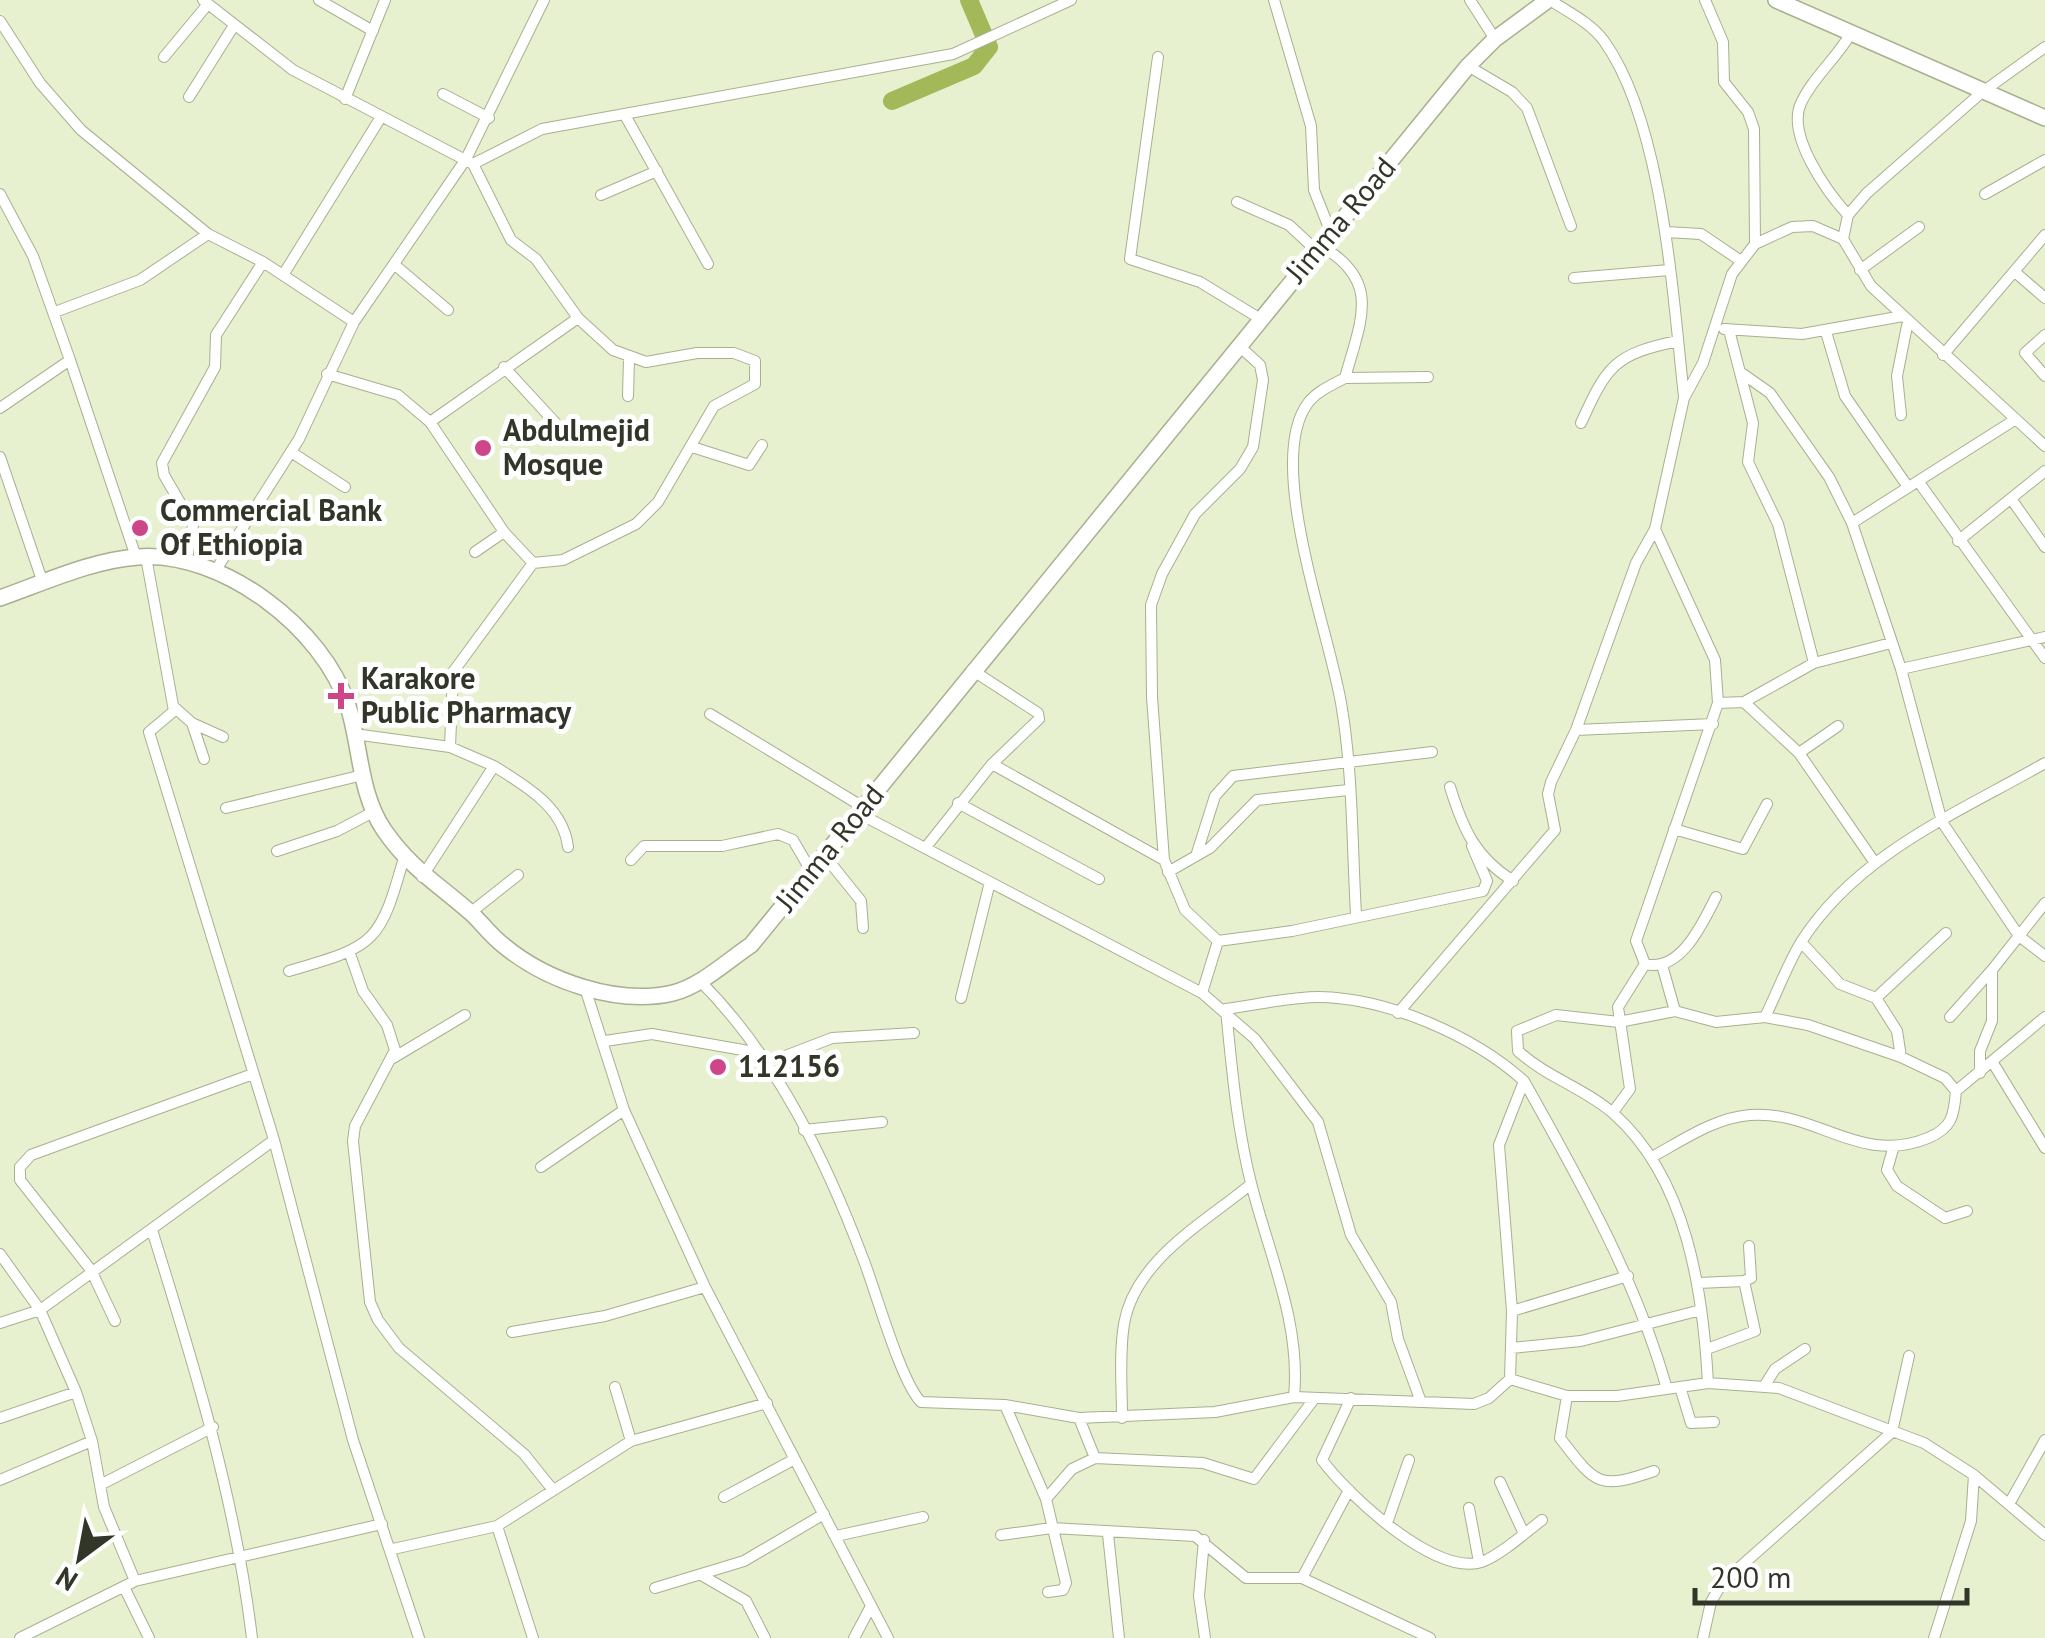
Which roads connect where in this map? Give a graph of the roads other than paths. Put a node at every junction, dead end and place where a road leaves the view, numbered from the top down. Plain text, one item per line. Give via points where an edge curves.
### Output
1 (319, 0) edge
2 (385, 0) edge
3 (544, 0) edge
4 (1071, 0) edge
5 (1274, 0) edge
6 (1470, 0) edge
7 (1549, 0) edge
8 (1705, 0) edge
9 (205, 2) edge
10 (1788, 2) edge
11 (0, 21) edge
12 (232, 27) junction
13 (372, 32) junction
14 (1851, 32) junction
15 (1495, 39) junction
16 (2045, 48) edge
17 (164, 57) dead end
18 (1158, 57) dead end
19 (1468, 66) junction
20 (442, 94) dead end
21 (1981, 94) junction
22 (189, 97) dead end
23 (345, 99) junction
24 (626, 116) junction
25 (381, 117) junction
26 (488, 118) junction
27 (2045, 118) edge
28 (2045, 160) edge
29 (470, 162) junction
30 (657, 171) junction
31 (0, 194) edge
32 (1985, 194) dead end
33 (602, 195) dead end
34 (1237, 202) dead end
35 (5, 212) edge
36 (1848, 215) junction
37 (1571, 226) dead end
38 (1919, 227) dead end
39 (1666, 232) junction
40 (208, 234) junction
41 (2045, 235) edge
42 (1843, 239) junction
43 (1323, 243) junction
44 (1755, 244) junction
45 (263, 262) junction
46 (1741, 262) junction
47 (708, 264) dead end
48 (395, 266) junction
49 (1669, 270) junction
50 (1860, 270) junction
51 (2016, 273) junction
52 (282, 275) junction
53 (1574, 278) dead end
54 (2045, 298) edge
55 (448, 310) dead end
56 (55, 312) junction
57 (578, 318) junction
58 (1259, 318) junction
59 (1906, 318) junction
60 (354, 322) junction
61 (1713, 329) junction
62 (1729, 330) junction
63 (1826, 332) junction
64 (2045, 335) edge
65 (1678, 342) junction
66 (1238, 345) junction
67 (1943, 356) junction
68 (629, 359) junction
69 (70, 360) junction
70 (504, 368) junction
71 (326, 374) junction
72 (1743, 374) junction
73 (2045, 376) edge
74 (1428, 377) dead end
75 (1346, 378) junction
76 (628, 396) dead end
77 (1684, 398) junction
78 (0, 408) edge
79 (1901, 415) dead end
80 (2016, 419) junction
81 (430, 422) junction
82 (1581, 423) dead end
83 (562, 430) dead end
84 (762, 445) dead end
85 (2045, 446) edge
86 (692, 447) junction
87 (291, 452) junction
88 (0, 457) edge
89 (2045, 471) edge
90 (1913, 484) junction
91 (344, 488) dead end
92 (2012, 500) junction
93 (1852, 524) junction
94 (1655, 529) junction
95 (504, 532) junction
96 (1958, 541) junction
97 (2045, 547) edge
98 (475, 552) dead end
99 (141, 557) junction
100 (533, 563) junction
101 (186, 564) junction
102 (214, 573) junction
103 (42, 583) junction
104 (0, 598) edge
105 (2040, 638) edge
106 (1891, 643) junction
107 (2045, 658) edge
108 (1814, 663) junction
109 (1901, 669) junction
110 (972, 670) junction
111 (1744, 702) junction
112 (1718, 703) junction
113 (174, 707) junction
114 (710, 714) dead end
115 (192, 723) junction
116 (1713, 724) junction
117 (1838, 726) dead end
118 (1576, 730) junction
119 (354, 734) junction
120 (223, 737) dead end
121 (450, 746) junction
122 (1432, 752) dead end
123 (1800, 753) junction
124 (204, 760) dead end
125 (1350, 761) junction
126 (2045, 762) edge
127 (992, 764) junction
128 (494, 766) junction
129 (362, 775) junction
130 (1450, 787) dead end
131 (1348, 790) junction
132 (958, 803) junction
133 (1767, 804) dead end
134 (226, 808) dead end
135 (860, 810) junction
136 (374, 811) junction
137 (1942, 822) junction
138 (1674, 828) junction
139 (926, 846) junction
140 (1472, 846) junction
141 (568, 847) dead end
142 (276, 851) dead end
143 (405, 854) junction
144 (1197, 854) junction
145 (824, 855) junction
146 (631, 860) dead end
147 (1164, 860) junction
148 (1875, 864) junction
149 (811, 871) junction
150 (1168, 872) junction
151 (518, 875) dead end
152 (422, 877) junction
153 (1098, 879) dead end
154 (1513, 881) junction
155 (990, 882) junction
156 (1716, 897) dead end
157 (2045, 903) edge
158 (470, 912) junction
159 (1356, 914) junction
160 (864, 928) dead end
161 (1946, 933) dead end
162 (2019, 936) junction
163 (1218, 940) junction
164 (1801, 942) junction
165 (350, 954) junction
166 (2045, 956) edge
167 (1645, 964) junction
168 (1662, 964) junction
169 (1992, 970) junction
170 (289, 971) dead end
171 (700, 980) junction
172 (584, 988) junction
173 (1202, 993) junction
174 (961, 998) dead end
175 (1876, 998) junction
176 (1226, 1009) junction
177 (1675, 1011) junction
178 (1398, 1013) junction
179 (465, 1015) dead end
180 (1950, 1016) dead end
181 (1764, 1017) junction
182 (2044, 1020) edge
183 (1619, 1022) junction
184 (914, 1033) dead end
185 (605, 1041) junction
186 (1901, 1057) junction
187 (393, 1058) junction
188 (763, 1058) junction
189 (1993, 1062) junction
190 (253, 1074) junction
191 (1980, 1074) junction
192 (1524, 1081) junction
193 (1956, 1090) junction
194 (624, 1110) junction
195 (1613, 1112) junction
196 (882, 1122) dead end
197 (804, 1130) junction
198 (274, 1140) junction
199 (2045, 1148) edge
200 (1892, 1149) junction
201 (1652, 1157) junction
202 (541, 1167) dead end
203 (1251, 1184) junction
204 (1967, 1212) dead end
205 (152, 1230) junction
206 (1748, 1246) dead end
207 (0, 1254) edge
208 (91, 1270) junction
209 (1628, 1276) junction
210 (1744, 1281) junction
211 (1698, 1282) junction
212 (705, 1286) junction
213 (40, 1310) junction
214 (1512, 1310) junction
215 (1701, 1310) junction
216 (115, 1321) dead end
217 (0, 1323) edge
218 (1650, 1327) junction
219 (512, 1332) dead end
220 (1512, 1348) junction
221 (1706, 1349) junction
222 (1805, 1349) dead end
223 (1909, 1356) dead end
224 (1510, 1379) junction
225 (1708, 1383) junction
226 (1766, 1385) junction
227 (615, 1387) dead end
228 (1680, 1387) junction
229 (1668, 1389) junction
230 (76, 1392) junction
231 (1567, 1396) junction
232 (1294, 1397) junction
233 (1352, 1398) junction
234 (1314, 1399) junction
235 (767, 1402) junction
236 (1421, 1402) junction
237 (1005, 1404) junction
238 (0, 1418) edge
239 (1079, 1418) junction
240 (1122, 1418) junction
241 (1714, 1422) dead end
242 (213, 1427) junction
243 (1892, 1432) junction
244 (630, 1440) junction
245 (2045, 1440) edge
246 (92, 1441) junction
247 (1095, 1458) junction
248 (793, 1460) junction
249 (1410, 1460) dead end
250 (1654, 1471) dead end
251 (1974, 1475) junction
252 (0, 1480) edge
253 (1500, 1482) dead end
254 (100, 1485) junction
255 (553, 1490) junction
256 (1349, 1490) junction
257 (724, 1497) dead end
258 (1046, 1498) junction
259 (2009, 1504) junction
260 (1469, 1508) dead end
261 (824, 1514) junction
262 (923, 1516) dead end
263 (1542, 1520) dead end
264 (1388, 1523) junction
265 (382, 1524) junction
266 (498, 1526) junction
267 (1052, 1528) junction
268 (1001, 1534) dead end
269 (1108, 1534) junction
270 (1524, 1534) junction
271 (2045, 1535) edge
272 (836, 1536) junction
273 (1204, 1540) junction
274 (392, 1549) junction
275 (242, 1556) junction
276 (1479, 1562) junction
277 (704, 1576) junction
278 (1302, 1578) junction
279 (130, 1584) junction
280 (655, 1588) dead end
281 (1048, 1592) dead end
282 (871, 1606) junction
283 (20, 1638) edge
284 (149, 1638) edge
285 (252, 1638) edge
286 (419, 1638) edge
287 (532, 1638) edge
288 (765, 1638) edge
289 (854, 1638) edge
290 (888, 1638) edge
291 (1119, 1638) edge
292 (1205, 1638) edge
293 (1430, 1638) edge
294 (1703, 1638) edge
295 (1934, 1638) edge

1 - 13 street
2 - 13 street
3 - 26 street
4 - 24 street via 953,54
5 - 43 street via 1311,126
6 - 15 street
7 - 15 highway, Jimma Road
7 - 39 street via 1596,32 1616,60 1648,145
8 - 44 street via 1722,42 1724,82 1754,128
9 - 12 street
9 - 17 street
10 - 14 highway
11 - 40 street via 81,130
12 - 22 street
12 - 23 street
13 - 23 street
14 - 21 highway
14 - 36 street via 1797,114 1824,188
15 - 19 highway, Jimma Road
16 - 21 street
18 - 58 street via 1130,259 1216,289
19 - 37 street via 1527,108
19 - 43 highway, Jimma Road
20 - 26 street
21 - 27 highway
21 - 36 street
23 - 25 street
24 - 29 street via 542,129
24 - 30 street
25 - 29 street
25 - 52 street
26 - 29 street
28 - 32 street
29 - 48 street
29 - 57 street via 511,240 536,259
30 - 33 street
30 - 47 street
31 - 35 street
34 - 43 street
35 - 56 street
36 - 42 street
38 - 50 street
39 - 46 street via 1702,234
39 - 49 street
40 - 45 street
40 - 56 street via 140,280
41 - 51 street
42 - 44 street via 1802,224
42 - 50 street
43 - 58 highway, Jimma Road
43 - 75 street via 1358,275 1360,319
44 - 46 street
45 - 52 street
45 - 101 street via 216,335 215,367 162,463 193,525
46 - 61 street
48 - 55 street
48 - 60 street
49 - 53 street
49 - 65 street
50 - 59 street
51 - 54 street
51 - 67 street
52 - 60 street
56 - 69 street
57 - 68 street
57 - 70 street
58 - 66 highway, Jimma Road
59 - 63 street
59 - 67 street
59 - 79 street via 1897,376
60 - 71 street
61 - 62 street
61 - 77 street
62 - 63 street
62 - 72 street
63 - 90 street via 1844,396
64 - 73 street via 2025,353
65 - 77 street
65 - 82 street via 1634,350 1616,362
66 - 110 highway, Jimma Road
66 - 147 street via 1260,365 1253,447 1195,514 1151,605
67 - 80 street
68 - 76 street
68 - 86 street via 734,353 755,361 755,384 714,406
69 - 78 street
69 - 99 street
70 - 81 street
70 - 83 street
71 - 81 street via 398,395
71 - 87 street
72 - 93 street via 1770,394
72 - 108 street via 1753,423 1748,462 1778,524
74 - 75 street
75 - 125 street via 1315,394 1303,411 1295,469 1300,546 1338,679
77 - 94 street
80 - 85 street
80 - 90 street
81 - 95 street
84 - 86 street via 749,466
86 - 100 street via 636,524 585,552
87 - 91 street
87 - 102 street
88 - 103 street
89 - 92 street
90 - 93 street
90 - 96 street
92 - 96 street
92 - 97 street
93 - 106 street
94 - 112 street via 1714,660
94 - 118 street
95 - 98 street
95 - 100 street
96 - 105 street
99 - 101 highway, Jimma Road
99 - 103 highway, Jimma Road
99 - 113 street
100 - 121 street via 453,672
101 - 102 highway, Jimma Road
102 - 119 highway, Jimma Road via 249,588 307,634 342,690
103 - 104 highway, Jimma Road
105 - 107 street
105 - 109 street
106 - 108 street
106 - 109 street
108 - 111 street
109 - 137 street
110 - 127 street via 1038,712 1037,723
110 - 135 highway, Jimma Road
111 - 112 street
111 - 123 street
112 - 116 street
113 - 115 street
113 - 190 street via 149,732
114 - 135 street
115 - 120 street
115 - 124 street
116 - 118 street
116 - 138 street
117 - 123 street
118 - 154 street via 1548,794 1555,830
119 - 121 street
119 - 129 highway, Jimma Road
121 - 128 street
122 - 125 street
123 - 148 street
125 - 131 street
125 - 144 street via 1233,776 1215,796
126 - 137 street
127 - 132 street
127 - 147 street
128 - 141 street via 551,807
128 - 152 street
129 - 134 street
129 - 136 highway, Jimma Road
130 - 140 street
131 - 144 street via 1257,800
131 - 159 street
132 - 139 street
132 - 153 street
133 - 138 street via 1742,849
135 - 139 street
135 - 145 highway, Jimma Road
136 - 142 street
136 - 143 highway, Jimma Road
137 - 148 street via 1914,832
137 - 162 street
138 - 167 street via 1636,941
139 - 155 street
140 - 154 street
140 - 159 street via 1487,881 1483,890
143 - 152 highway, Jimma Road
143 - 165 street via 390,905 369,940
144 - 150 street
145 - 149 highway, Jimma Road
145 - 160 street via 861,901
146 - 149 street via 644,846 722,846 778,834 793,840
147 - 150 street
148 - 164 street
149 - 171 highway, Jimma Road via 750,945
150 - 163 street via 1185,910
151 - 158 street
152 - 158 highway, Jimma Road
154 - 178 street
155 - 173 street
155 - 174 street
156 - 168 street via 1692,941
157 - 162 street
158 - 172 highway, Jimma Road via 505,948
159 - 163 street
161 - 175 street
162 - 166 street
162 - 169 street
163 - 173 street
164 - 175 street via 1840,984
164 - 181 street
165 - 170 street
165 - 187 street via 363,991 395,1041
167 - 168 street
167 - 183 street via 1621,999
168 - 177 street
169 - 180 street
169 - 191 street via 1992,1021 1980,1050
171 - 172 highway, Jimma Road via 680,992 649,996
171 - 188 street
172 - 185 street
173 - 176 street
175 - 186 street via 1898,1031
176 - 178 street via 1316,997
176 - 203 street
176 - 236 street via 1318,1122 1351,1235 1391,1302
177 - 181 street via 1716,1022
177 - 183 street
178 - 192 street via 1500,1060
179 - 187 street
181 - 186 street
182 - 189 street
183 - 195 street via 1630,1089
183 - 195 street via 1556,1015 1524,1027 1516,1040 1528,1060
184 - 188 street via 832,1038
185 - 188 street via 675,1036
185 - 194 street
186 - 193 street
187 - 255 street via 353,1141 370,1302 399,1348 524,1454
188 - 197 street
189 - 191 street
189 - 199 street
190 - 198 street
190 - 208 street via 31,1155 20,1167 20,1180
191 - 193 street
192 - 209 street
192 - 214 street via 1500,1145
193 - 200 street via 1943,1132
194 - 202 street
194 - 212 street
195 - 201 street
196 - 197 street
197 - 237 street via 842,1204 917,1399
198 - 205 street
198 - 265 street via 353,1440
200 - 201 street via 1792,1118 1750,1115 1723,1120
200 - 204 street via 1887,1170 1897,1186 1946,1218
201 - 211 street via 1670,1188
203 - 232 street via 1296,1340
203 - 240 street via 1142,1276 1124,1322
205 - 208 street
205 - 242 street
206 - 210 street via 1751,1278
207 - 213 street
208 - 213 street
208 - 216 street
209 - 214 street
209 - 218 street
210 - 211 street
210 - 221 street via 1756,1331
211 - 215 street
212 - 219 street via 605,1316
212 - 235 street
213 - 217 street
213 - 230 street
214 - 220 street
215 - 218 street
215 - 221 street
218 - 220 street
218 - 229 street
220 - 224 street
221 - 225 street
222 - 226 street via 1775,1369
223 - 243 street
224 - 231 street
224 - 236 street via 1482,1402
225 - 226 street
225 - 228 street
226 - 243 street
227 - 244 street
228 - 229 street
228 - 241 street via 1691,1423
229 - 231 street
230 - 238 street
230 - 246 street
231 - 250 street via 1560,1438 1599,1481 1611,1485
232 - 234 street
232 - 240 street via 1215,1412
233 - 234 street
233 - 236 street
233 - 256 street via 1322,1458
234 - 247 street via 1254,1479 1203,1463
235 - 244 street
235 - 248 street
237 - 239 street
237 - 258 street
239 - 240 street
239 - 247 street
242 - 254 street
242 - 275 street
243 - 251 street
243 - 294 street via 1722,1583
244 - 255 street
245 - 259 street
246 - 252 street
246 - 254 street
247 - 258 street via 1072,1469
248 - 257 street
248 - 261 street
249 - 264 street
251 - 259 street
251 - 295 street via 1971,1521
253 - 270 street
254 - 279 street
255 - 266 street
256 - 264 street
256 - 278 street
258 - 267 street
259 - 271 street
260 - 276 street
261 - 272 street
261 - 277 street via 744,1561
262 - 272 street
263 - 270 street
264 - 276 street via 1418,1547
265 - 274 street
265 - 275 street
266 - 274 street
266 - 287 street
267 - 268 street
267 - 269 street
267 - 281 street via 1066,1586
269 - 273 street
269 - 291 street
270 - 276 street
272 - 282 street
273 - 278 street via 1246,1578
273 - 292 street via 1199,1596
274 - 286 street
275 - 279 street
275 - 285 street
277 - 280 street
277 - 288 street via 746,1601
278 - 293 street
279 - 283 street
279 - 284 street
282 - 289 street
282 - 290 street

